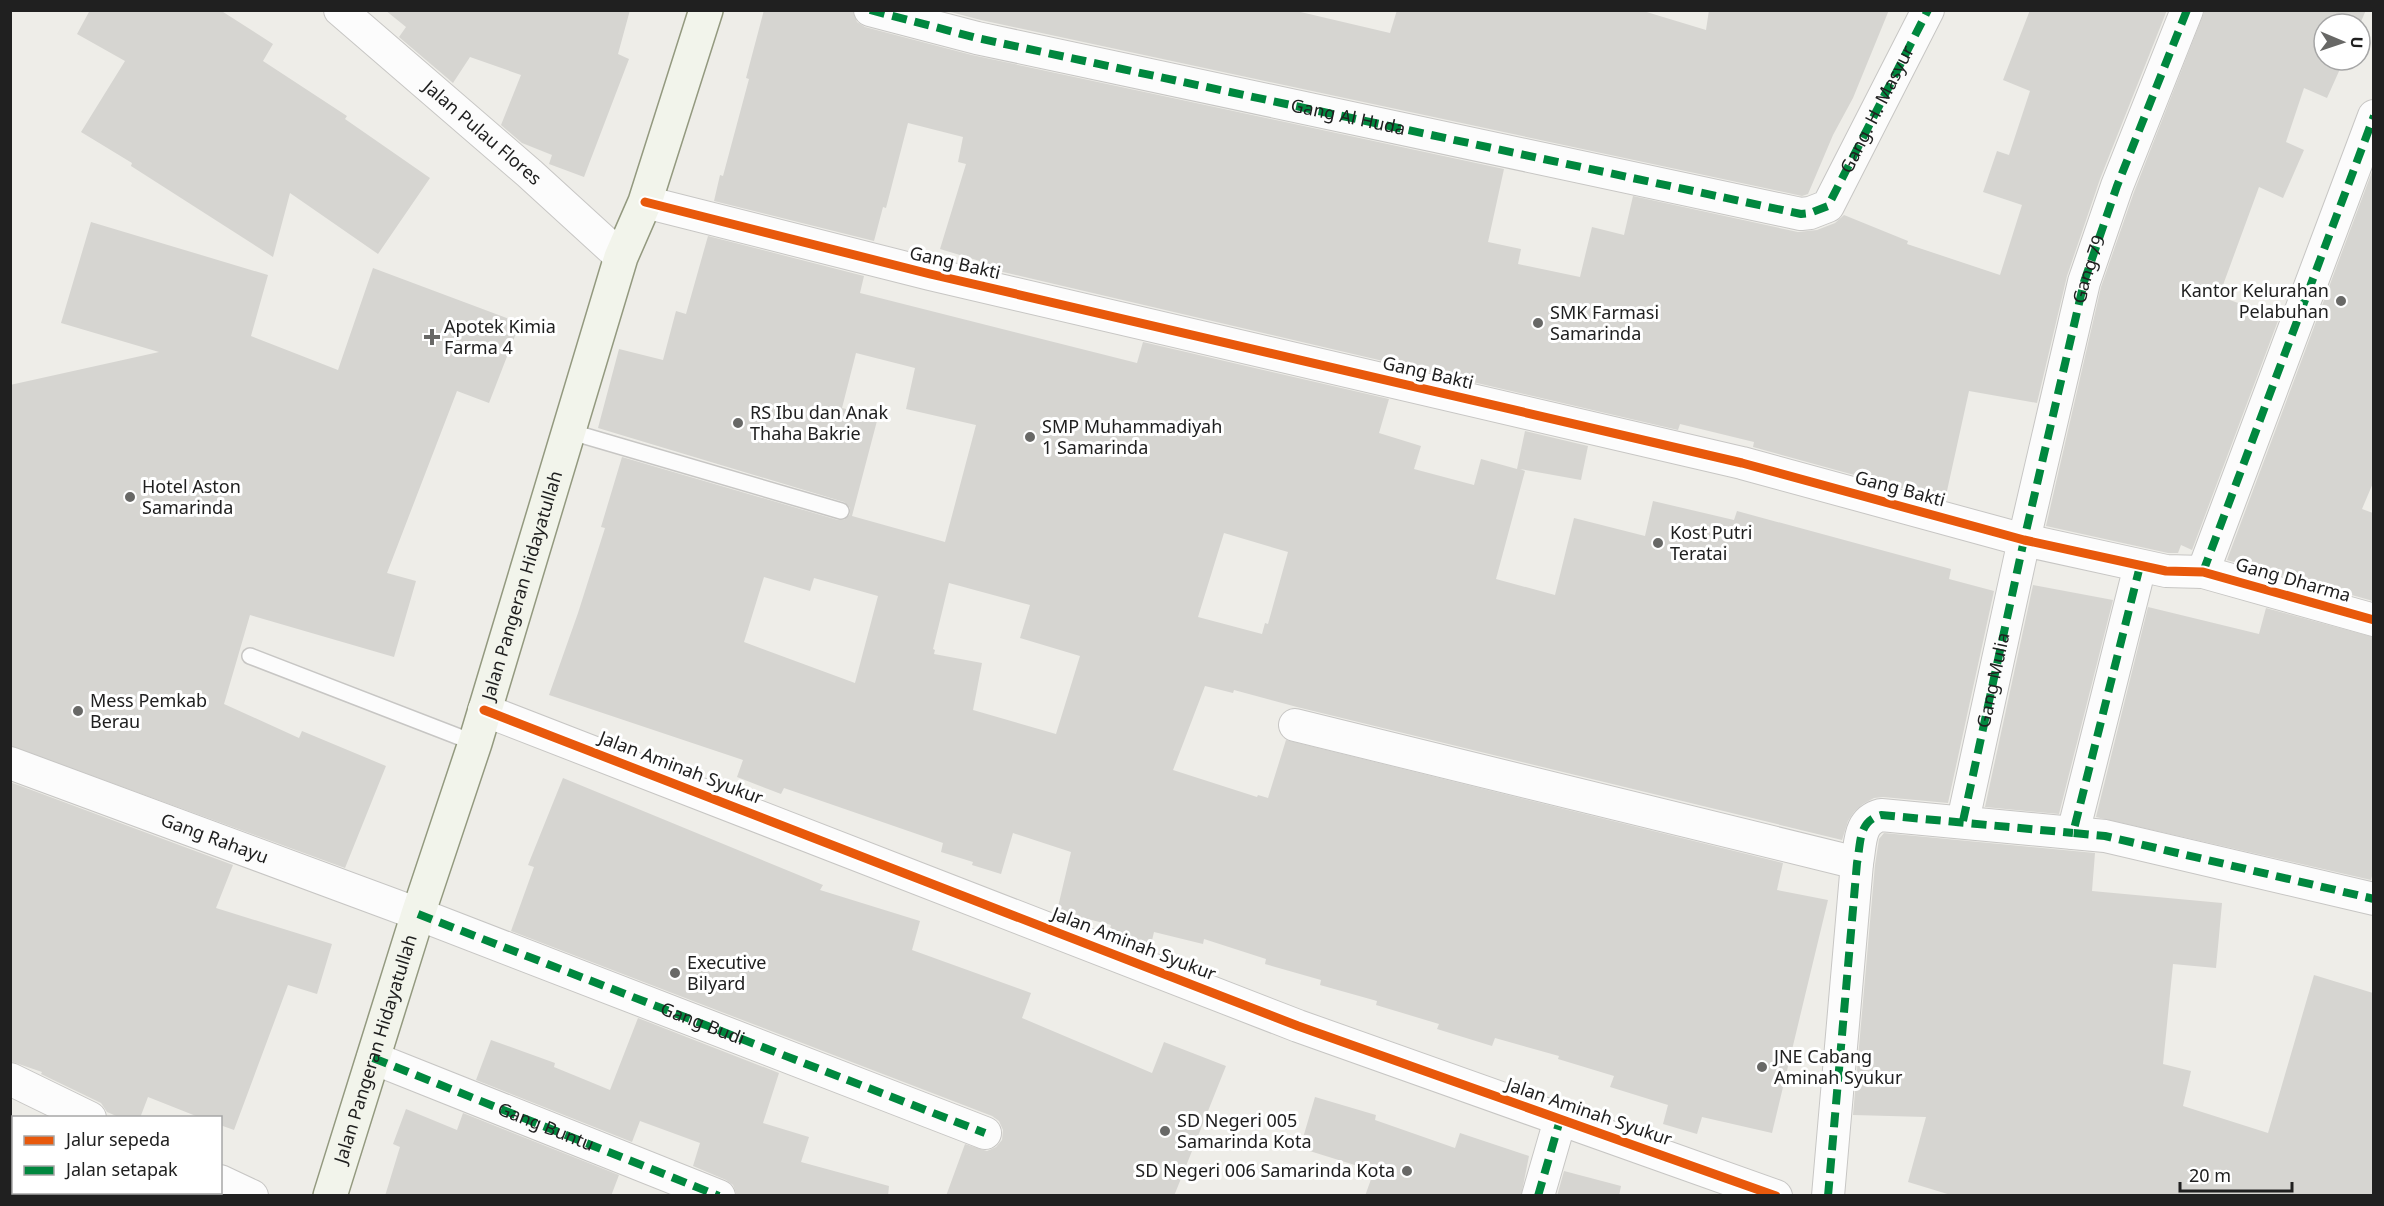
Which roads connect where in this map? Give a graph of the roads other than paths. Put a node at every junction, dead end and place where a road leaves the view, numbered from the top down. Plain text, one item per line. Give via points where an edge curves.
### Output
1 (340, 10) edge
2 (706, 10) edge
3 (870, 10) edge
4 (1928, 10) edge
5 (2187, 10) edge
6 (2373, 116) edge
7 (645, 202) junction
8 (1828, 207) joint
9 (621, 257) junction
10 (568, 431) junction
11 (841, 511) dead end
12 (2024, 540) junction
13 (2140, 566) junction
14 (2203, 572) junction
15 (2373, 620) edge
16 (250, 656) dead end
17 (484, 710) junction
18 (1295, 724) dead end
19 (475, 743) junction
20 (10, 764) edge
21 (1963, 821) junction
22 (2073, 833) junction
23 (1857, 863) junction
24 (2373, 899) edge
25 (417, 914) junction
26 (373, 1058) junction
27 (10, 1078) edge
28 (86, 1116) edge
29 (1560, 1120) junction
30 (985, 1133) dead end
31 (222, 1182) edge
32 (252, 1196) edge
33 (330, 1196) edge
34 (719, 1196) edge
35 (1538, 1196) edge
36 (1776, 1196) edge
37 (1828, 1196) edge

1 - 9 street, Jalan Pulau Flores
2 - 7 main road, Jalan Pangeran Hidayatullah
3 - 8 street, Gang Al Huda via 977,38 1783,211 1810,213
4 - 8 street, Gang. H. Masyur
5 - 12 street, Gang 79 via 2117,186 2084,282
6 - 14 street, Gang Dharma
7 - 9 main road, Jalan Pangeran Hidayatullah
7 - 12 street, Gang Bakti via 930,274 1742,463
9 - 10 main road, Jalan Pangeran Hidayatullah
10 - 11 lane
10 - 17 main road, Jalan Pangeran Hidayatullah
12 - 13 street, Gang Bakti
12 - 21 street, Gang Mulia
13 - 14 street, Gang Bakti
13 - 22 street
14 - 15 street, Gang Dharma
16 - 19 lane
17 - 19 main road, Jalan Pangeran Hidayatullah
17 - 29 street, Jalan Aminah Syukur via 1287,1022
18 - 23 street
19 - 25 main road, Jalan Pangeran Hidayatullah
20 - 25 street, Gang Rahayu
21 - 22 street
21 - 23 street via 1873,817 1864,826
22 - 24 street via 2106,836
23 - 37 street
25 - 26 main road, Jalan Pangeran Hidayatullah
25 - 30 street, Gang Budi
26 - 33 main road, Jalan Pangeran Hidayatullah
26 - 34 street, Gang Buntu
27 - 28 street
29 - 35 street
29 - 36 street, Jalan Aminah Syukur
31 - 32 street

